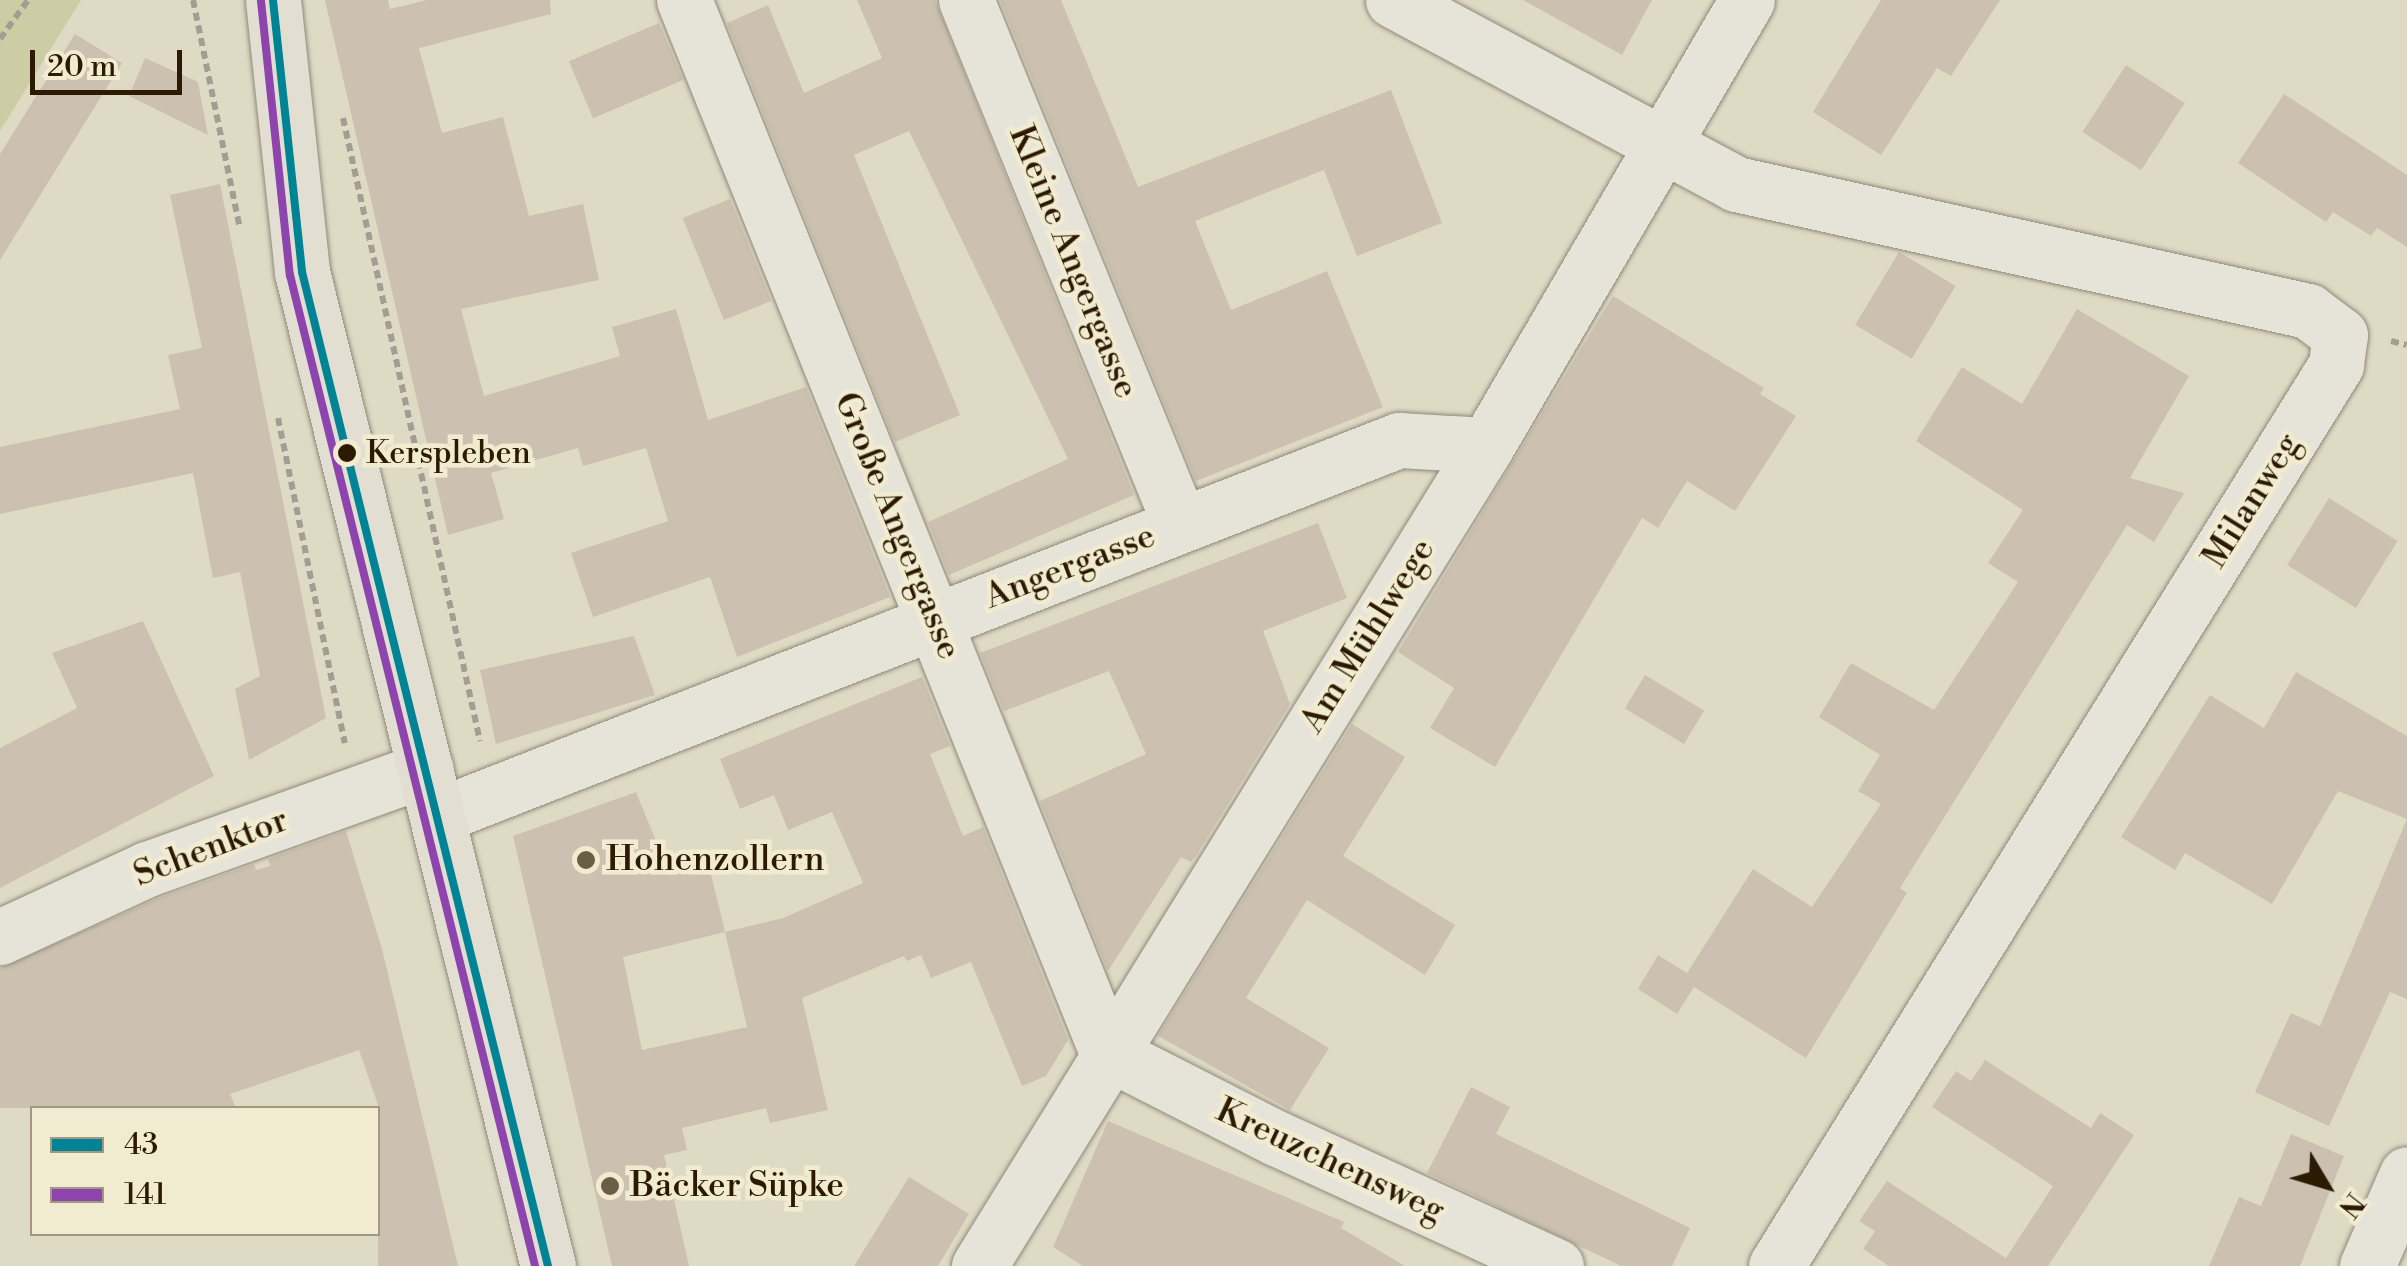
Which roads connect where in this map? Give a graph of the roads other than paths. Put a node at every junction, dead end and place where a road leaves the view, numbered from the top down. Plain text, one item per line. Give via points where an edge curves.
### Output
1 (273, 0) edge
2 (684, 0) edge
3 (966, 0) edge
4 (1393, 0) edge
5 (1747, 0) edge
6 (1659, 148) junction
7 (1487, 445) junction
8 (1180, 524) junction
9 (935, 620) junction
10 (432, 793) junction
11 (0, 937) edge
12 (1107, 1052) junction
13 (2407, 1174) edge
14 (548, 1266) edge
15 (979, 1266) edge
16 (1556, 1266) edge
17 (1776, 1266) edge
18 (2366, 1266) edge

1 - 10 main road via 302,272
2 - 9 street, Große Angergasse
3 - 8 street, Kleine Angergasse
4 - 6 street
5 - 6 street, Am Mühlwege
6 - 7 street, Am Mühlwege
6 - 17 street, Milanweg via 1736,184 2308,311 2340,335 2336,365
7 - 8 street, Angergasse via 1400,440
7 - 12 street, Am Mühlwege
8 - 9 street, Angergasse
9 - 10 street, Angergasse via 492,799
9 - 12 street, Große Angergasse
10 - 11 street, Schenktor via 147,869
10 - 14 main road
12 - 15 street, Am Mühlwege
12 - 16 street, Kreuzchensweg
13 - 18 street

